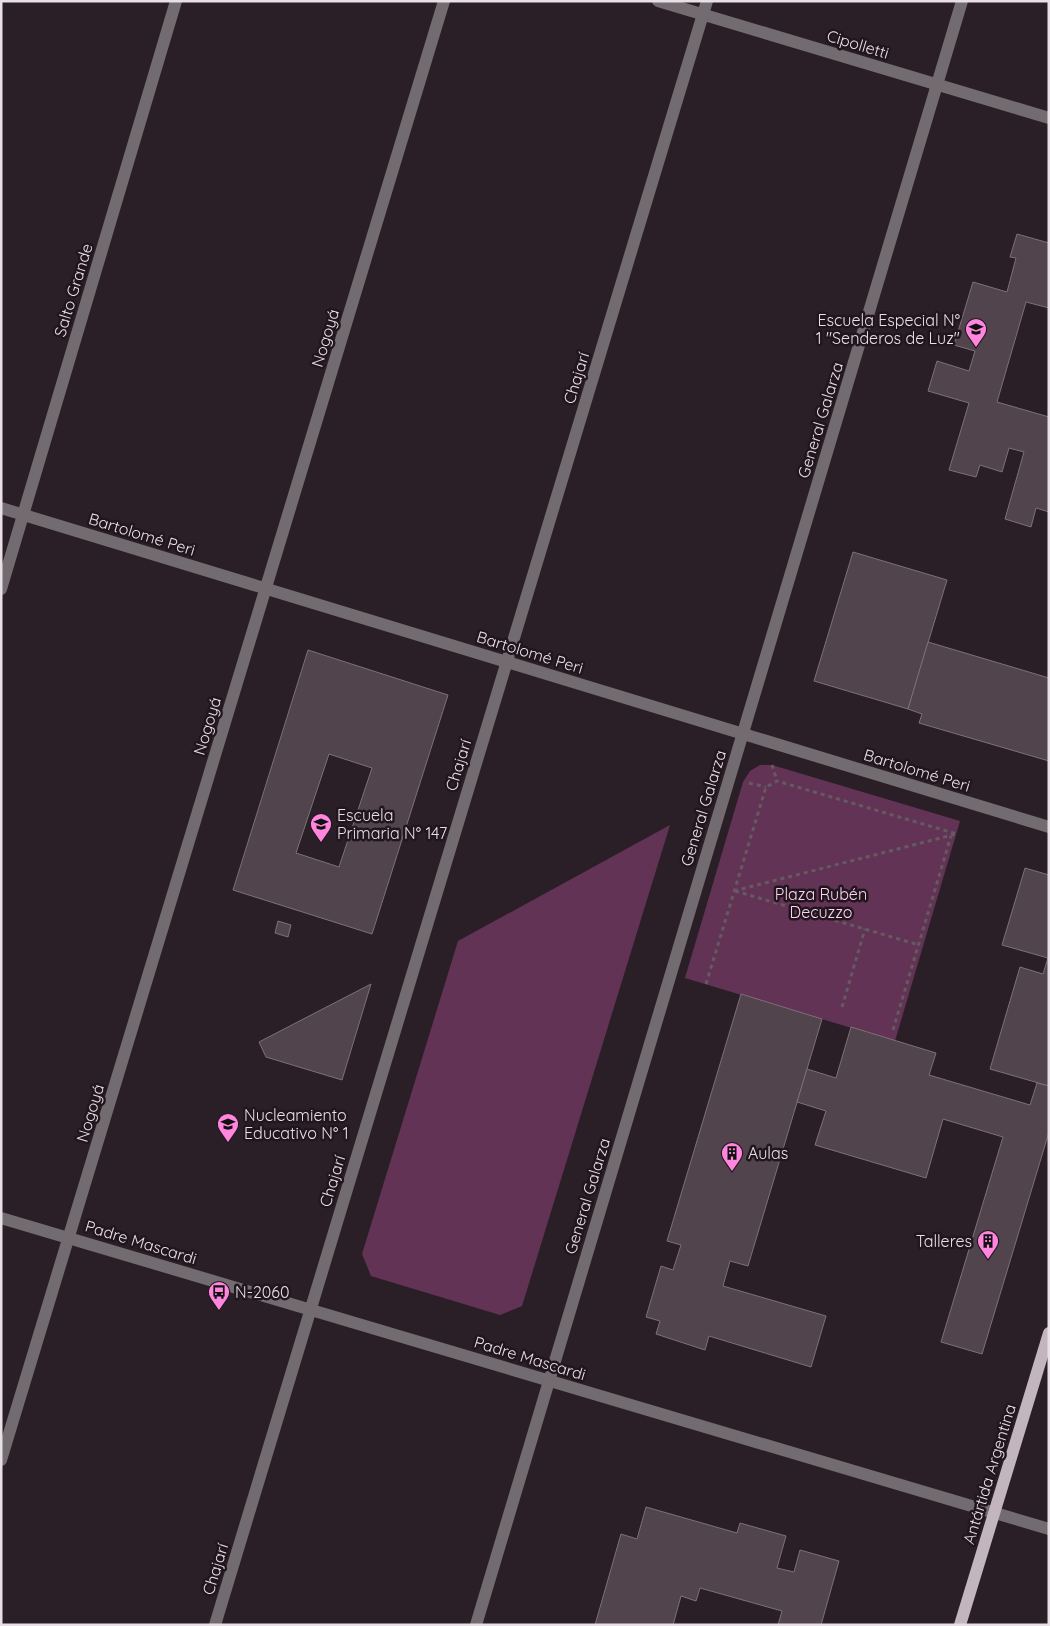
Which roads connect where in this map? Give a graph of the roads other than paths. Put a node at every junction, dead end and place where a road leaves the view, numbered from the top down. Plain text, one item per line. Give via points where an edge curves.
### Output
1 (176, 1) edge
2 (444, 1) edge
3 (658, 1) edge
4 (707, 1) edge
5 (962, 1) edge
6 (703, 15) junction
7 (937, 84) junction
8 (1049, 118) edge
9 (1, 508) edge
10 (23, 515) junction
11 (1, 589) edge
12 (266, 589) junction
13 (506, 662) junction
14 (743, 734) junction
15 (1049, 827) edge
16 (1, 1218) edge
17 (69, 1238) junction
18 (310, 1309) junction
19 (1049, 1333) edge
20 (549, 1381) junction
21 (1, 1460) edge
22 (995, 1513) junction
23 (1049, 1529) edge
24 (215, 1625) edge
25 (476, 1625) edge
26 (960, 1625) edge

1 - 10 street, Salto Grande
2 - 12 street, Nogoyá
3 - 6 street, Cipolletti
4 - 6 street, Chajarí
5 - 7 street, General Galarza
6 - 7 street, Cipolletti
6 - 13 street, Chajarí
7 - 8 street, Cipolletti
7 - 14 street, General Galarza
9 - 10 street, Bartolomé Peri
10 - 11 street, Salto Grande
10 - 12 street, Bartolomé Peri
12 - 13 street, Bartolomé Peri
12 - 17 street, Nogoyá
13 - 14 street, Bartolomé Peri
13 - 18 street, Chajarí
14 - 15 street, Bartolomé Peri
14 - 20 street, General Galarza
16 - 17 street, Padre Mascardi
17 - 18 street, Padre Mascardi
17 - 21 street, Nogoyá
18 - 20 street, Padre Mascardi
18 - 24 street, Chajarí
19 - 22 main road, Antártida Argentina
20 - 22 street, Padre Mascardi
20 - 25 street, General Galarza
22 - 23 street, Padre Mascardi
22 - 26 main road, Antártida Argentina

